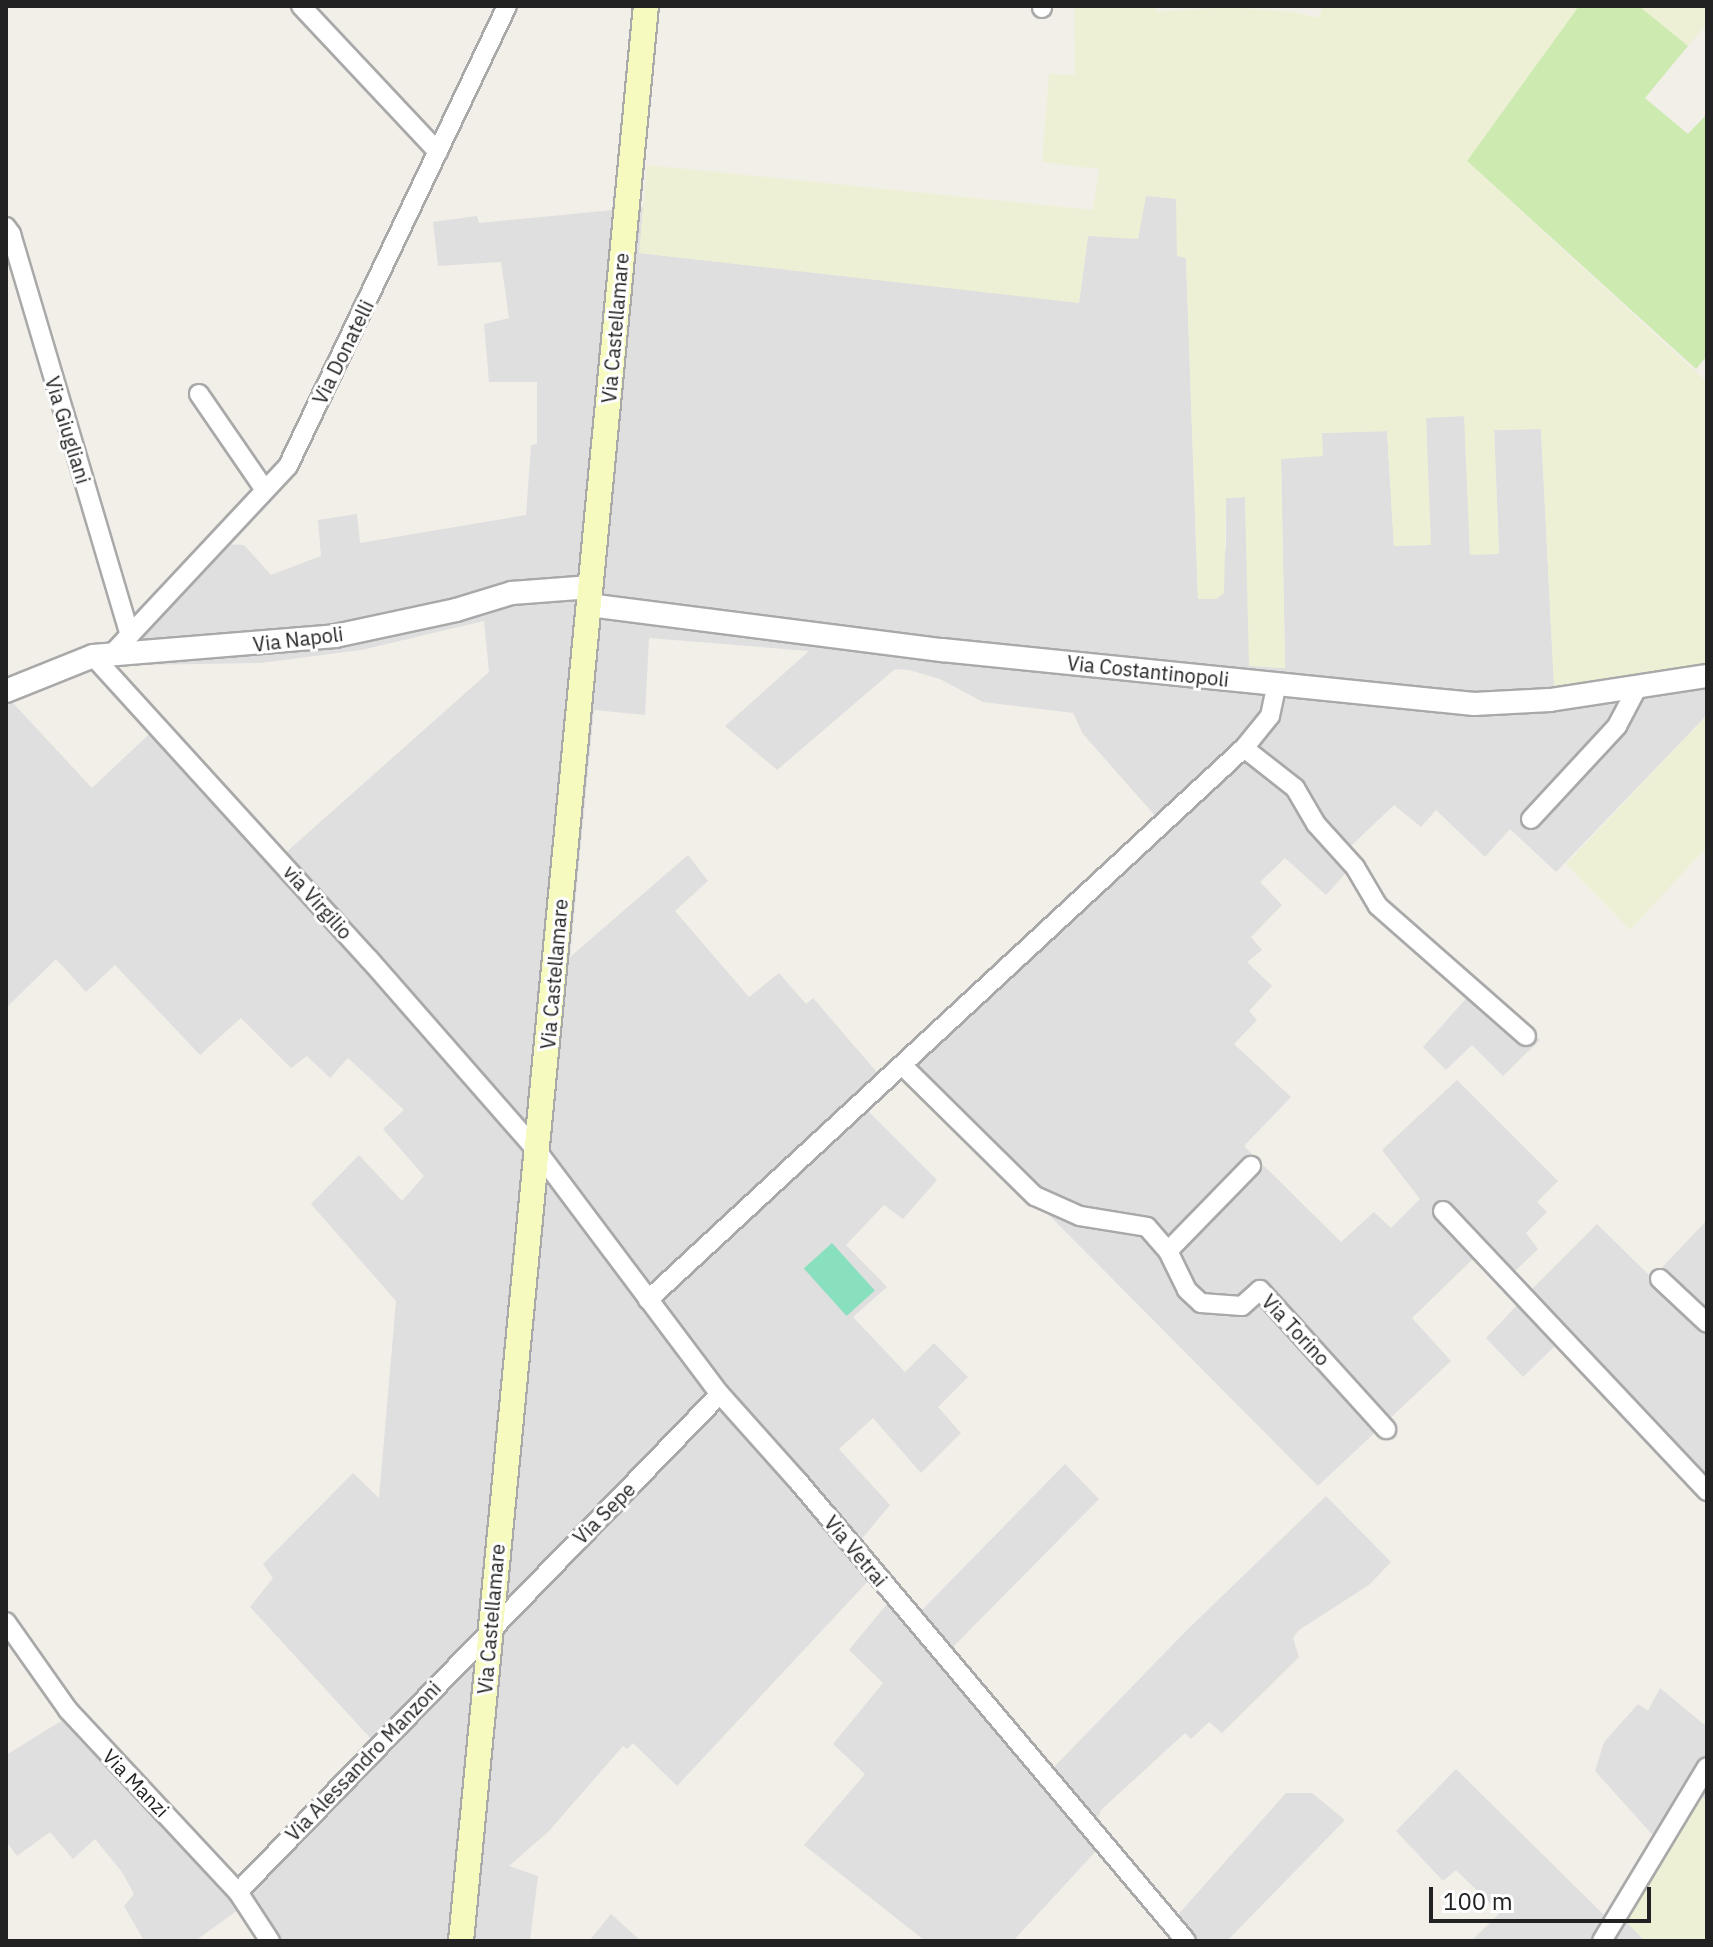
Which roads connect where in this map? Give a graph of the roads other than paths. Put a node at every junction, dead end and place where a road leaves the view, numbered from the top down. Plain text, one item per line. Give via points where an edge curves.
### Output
1 (301, 6) edge
2 (507, 6) edge
3 (646, 6) edge
4 (438, 152) junction
5 (6, 227) edge
6 (199, 394) dead end
7 (265, 490) junction
8 (590, 596) junction
9 (130, 635) junction
10 (103, 655) junction
11 (1707, 676) edge
12 (1277, 684) junction
13 (1637, 688) junction
14 (6, 691) edge
15 (1244, 748) junction
16 (1531, 819) dead end
17 (1526, 1036) dead end
18 (902, 1065) junction
19 (538, 1152) junction
20 (1251, 1166) dead end
21 (1443, 1211) dead end
22 (1168, 1251) junction
23 (1660, 1279) dead end
24 (648, 1300) junction
25 (1707, 1323) edge
26 (720, 1394) junction
27 (1386, 1429) dead end
28 (1707, 1491) edge
29 (6, 1622) edge
30 (489, 1629) junction
31 (1707, 1767) edge
32 (238, 1892) junction
33 (270, 1941) edge
34 (461, 1941) edge
35 (1186, 1941) edge
36 (1602, 1941) edge

1 - 4 street
2 - 4 street, Via Donatelli
3 - 8 main road, Via Castellamare
4 - 7 street, Via Donatelli via 288,466
5 - 9 street, Via Giugliani
6 - 7 street
7 - 9 street, Via Donatelli
8 - 10 street, Via Napoli via 512,593 335,636
8 - 12 street, Via Costantinopoli via 942,650
8 - 19 main road, Via Castellamare
9 - 10 street, Via Donatelli
10 - 14 street, Via Napoli
10 - 19 street, via Virgilio
11 - 13 street, Via Costantinopoli
12 - 13 street, Via Costantinopoli via 1474,704
12 - 15 street via 1270,716
13 - 16 street via 1617,726
15 - 17 street via 1295,788 1378,906
15 - 18 street
18 - 22 street, Via Torino via 1035,1196 1080,1216 1147,1227
18 - 24 street
19 - 24 street, Via Vetrai
19 - 30 main road, Via Castellamare
20 - 22 street
21 - 28 street
22 - 27 street, Via Torino via 1187,1290 1201,1303 1242,1306 1260,1290
23 - 25 street
24 - 26 street, Via Vetrai
26 - 30 street, Via Sepe
26 - 35 street, Via Vetrai
29 - 32 street, Via Manzi via 68,1710
30 - 32 street, Via Alessandro Manzoni
30 - 34 main road, Via Castellamare
31 - 36 street
32 - 33 street, Via Manzi

